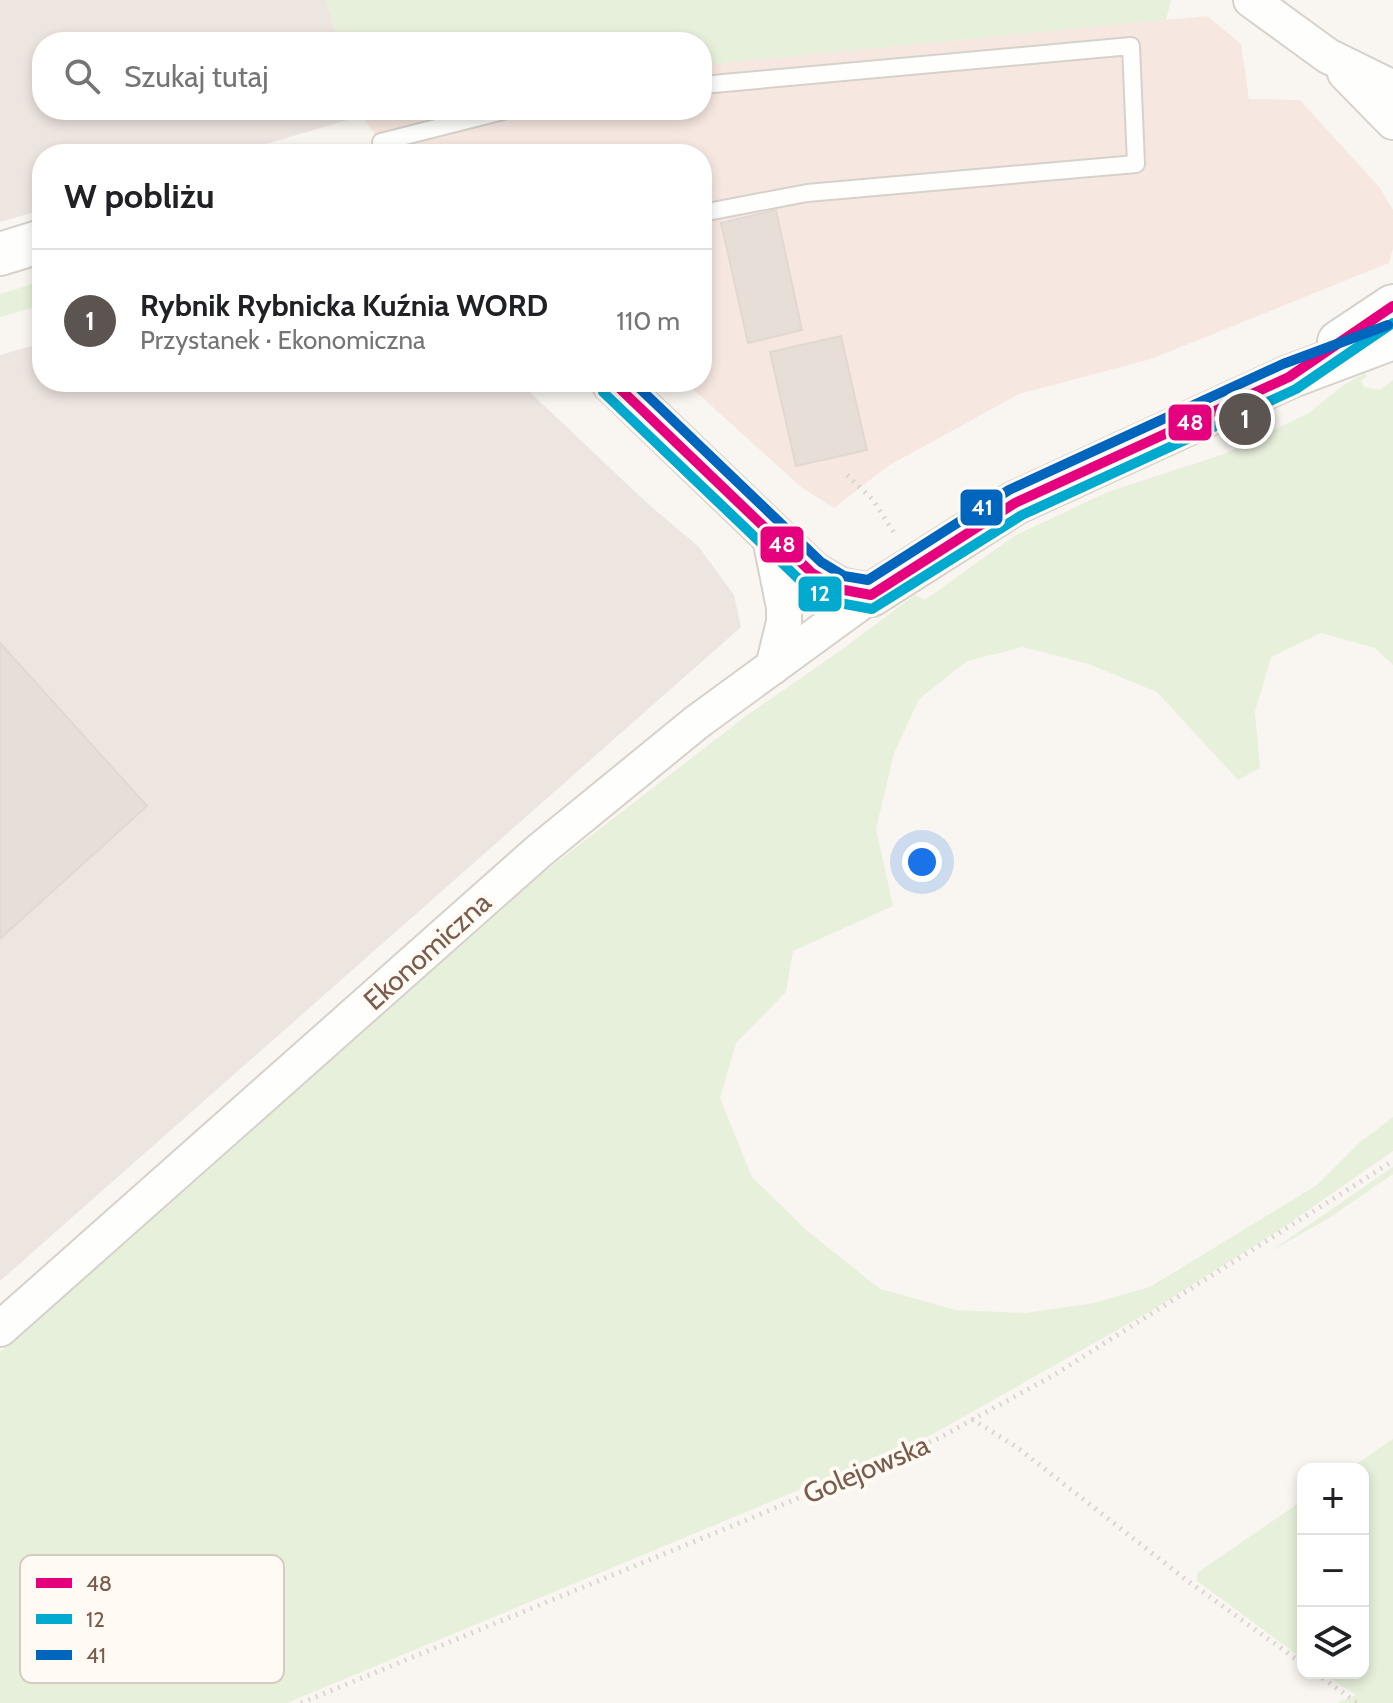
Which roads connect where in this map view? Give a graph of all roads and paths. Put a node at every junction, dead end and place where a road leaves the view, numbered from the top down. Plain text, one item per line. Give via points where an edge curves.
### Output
1 (1251, 0) edge
2 (1328, 56) junction
3 (712, 84) edge
4 (1393, 88) edge
5 (468, 120) edge
6 (1393, 122) edge
7 (381, 142) dead end
8 (712, 211) edge
9 (32, 244) edge
10 (0, 254) edge
11 (1393, 306) edge
12 (1393, 338) edge
13 (1289, 377) junction
14 (623, 392) edge
15 (847, 475) dead end
16 (893, 529) dead end
17 (769, 533) junction
18 (871, 595) junction
19 (773, 667) junction
20 (1393, 1161) edge
21 (0, 1329) edge
22 (972, 1419) junction
23 (1297, 1660) edge
24 (1324, 1679) edge
25 (301, 1703) edge
26 (1357, 1703) edge

1 - 2 street
2 - 4 street
2 - 6 street
3 - 8 lane via 1131,46 1136,164 807,193
5 - 7 lane
9 - 10 street
11 - 13 street, Ekonomiczna
12 - 13 street, Ekonomiczna
13 - 18 street, Ekonomiczna via 1015,503
14 - 17 street
15 - 16 path
17 - 18 street via 825,583
17 - 19 street via 784,607
18 - 19 street, Ekonomiczna
19 - 21 street, Ekonomiczna via 539,851
20 - 22 path, Golejowska via 1054,1375
22 - 23 path
22 - 25 path, Golejowska via 749,1519
24 - 26 path

